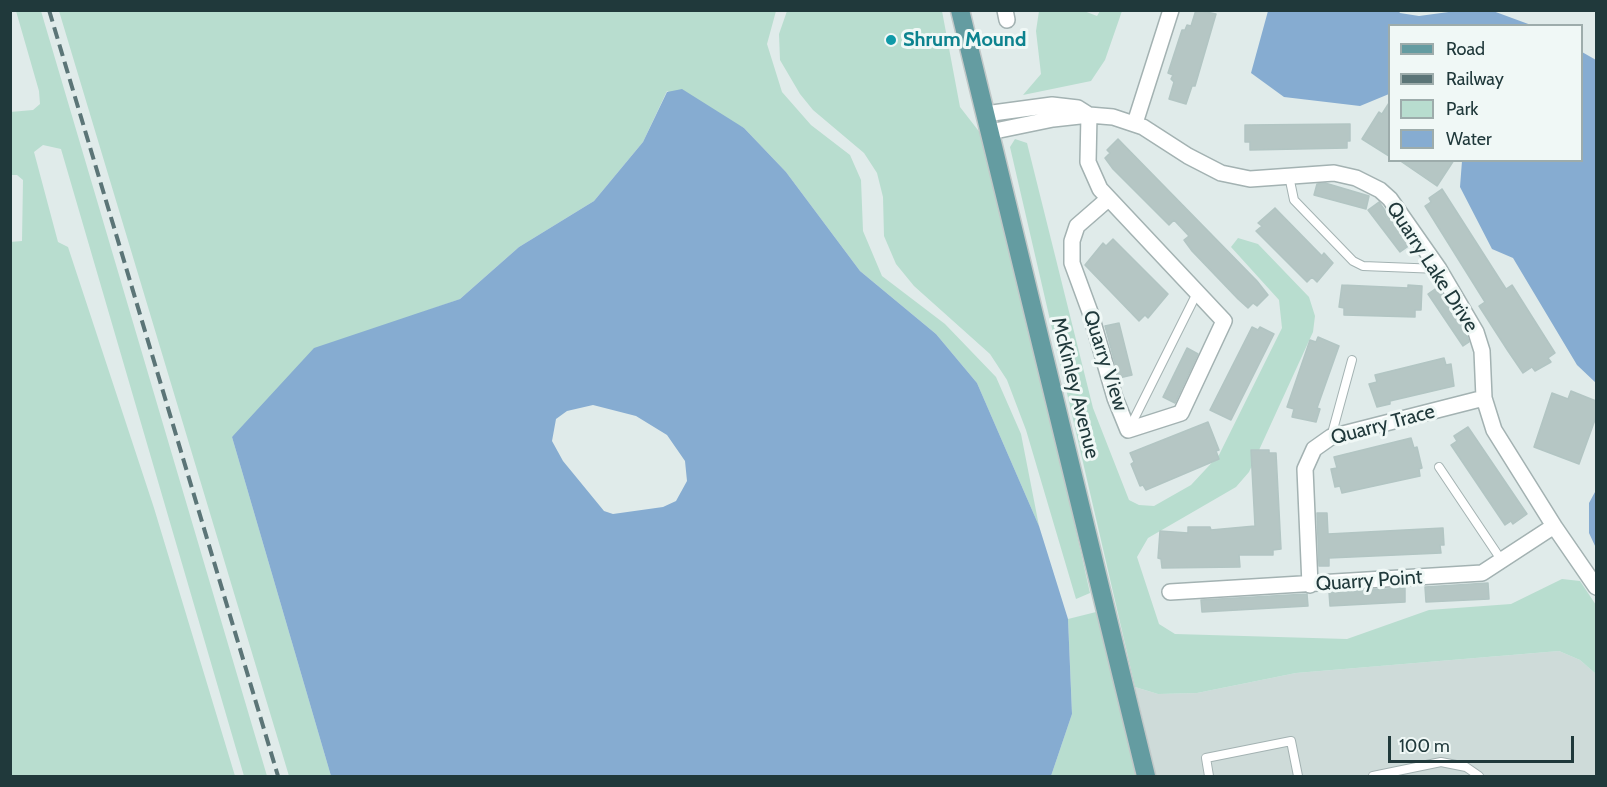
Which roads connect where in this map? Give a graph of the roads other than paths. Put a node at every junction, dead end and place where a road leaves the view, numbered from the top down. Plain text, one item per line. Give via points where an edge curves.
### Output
1 (960, 10) edge
2 (1171, 10) edge
3 (1089, 115) junction
4 (988, 123) junction
5 (1136, 123) junction
6 (1289, 176) junction
7 (1108, 199) junction
8 (1438, 269) junction
9 (1197, 292) junction
10 (1352, 360) dead end
11 (1484, 398) junction
12 (1128, 430) junction
13 (1331, 437) junction
14 (1439, 467) dead end
15 (1554, 526) junction
16 (1502, 561) junction
17 (1310, 585) junction
18 (1596, 587) edge
19 (1170, 592) dead end
20 (1146, 777) edge
21 (1209, 777) edge
22 (1298, 777) edge
23 (1372, 777) edge
24 (1479, 777) edge

1 - 4 main road, McKinley Avenue
2 - 5 street
3 - 4 street, Quarry Lake Drive via 1078,108
3 - 5 street, Quarry Lake Drive
3 - 7 street, Quarry View via 1088,162
4 - 20 main road, McKinley Avenue
5 - 6 street, Quarry Lake Drive via 1221,173 1250,179
6 - 8 street, Quarry Lake Drive via 1334,173 1380,190
6 - 8 lane via 1294,200 1353,261 1363,266
7 - 9 street, Quarry View
7 - 12 street, Quarry View via 1077,226 1072,263
8 - 11 street, Quarry Lake Drive via 1480,342
9 - 12 lane
9 - 12 street, Quarry View via 1224,321 1181,413
10 - 13 lane
11 - 13 street, Quarry Trace
11 - 15 street, Quarry Lake Drive via 1494,430
13 - 17 street, Quarry Trace via 1314,449 1305,469
14 - 16 lane
15 - 16 street, Quarry Point
15 - 18 street, Quarry Lake Drive
16 - 17 street, Quarry Point via 1482,573
17 - 19 street, Quarry Point
21 - 22 lane via 1206,758 1291,741
23 - 24 lane via 1441,762 1466,767

